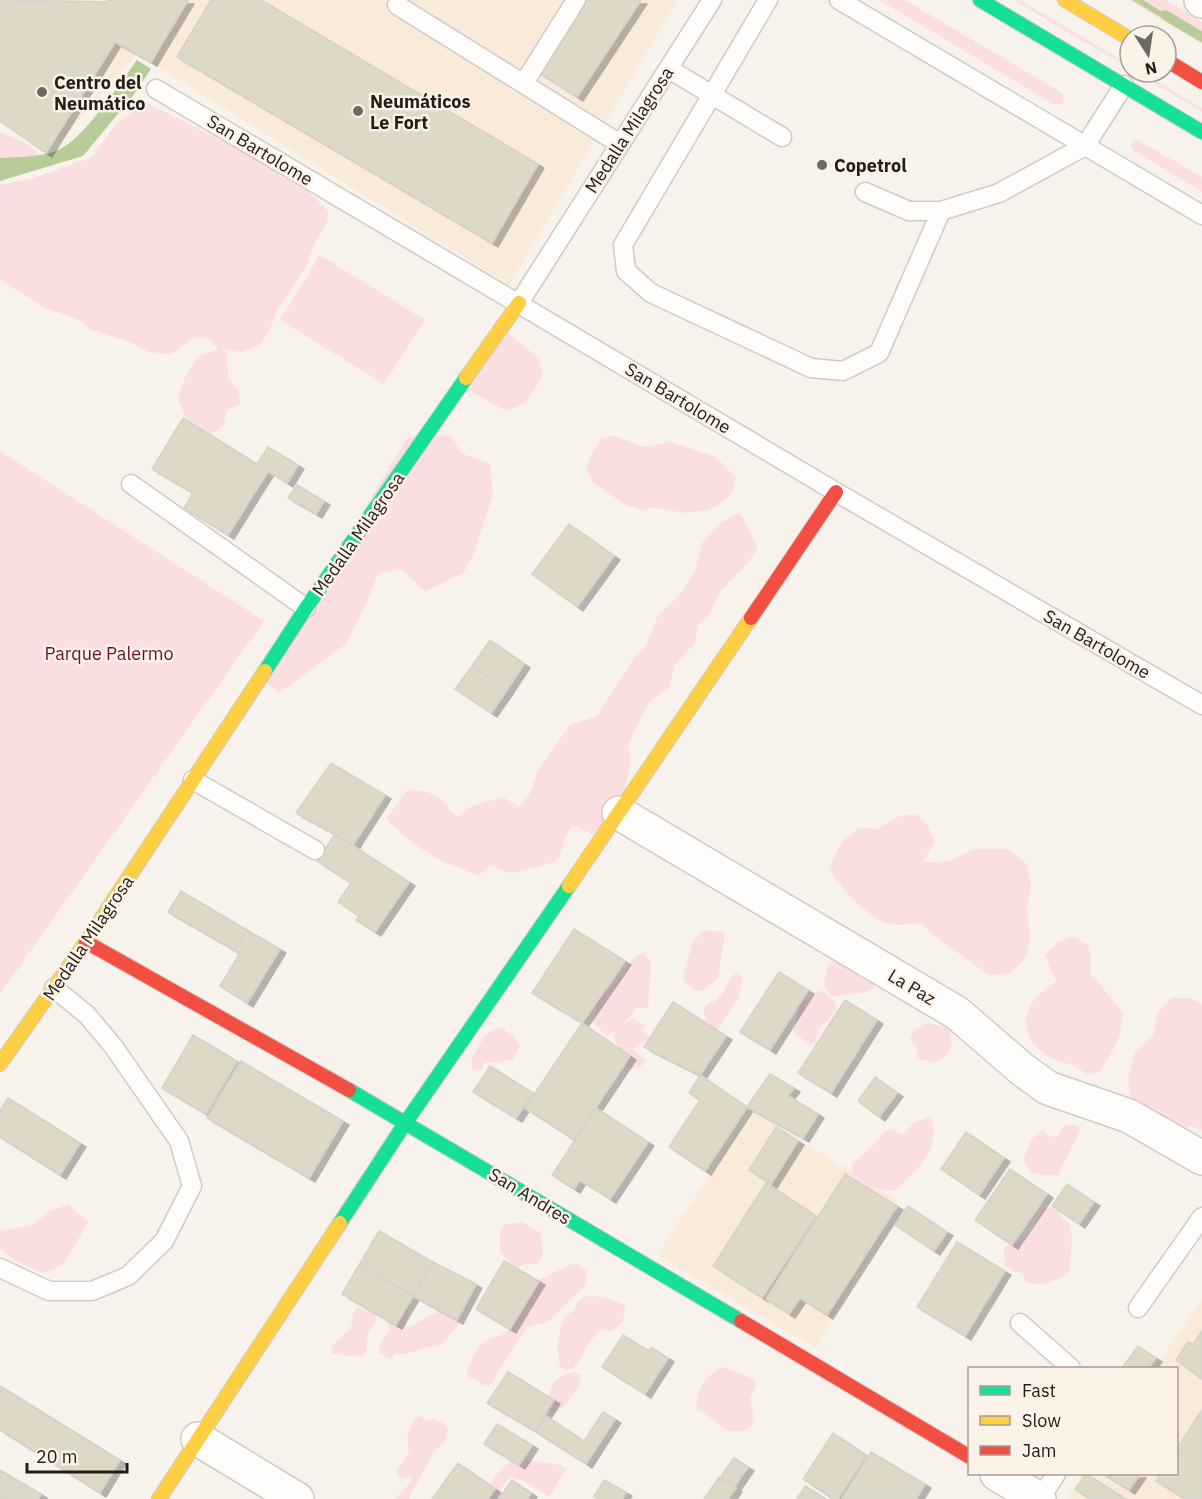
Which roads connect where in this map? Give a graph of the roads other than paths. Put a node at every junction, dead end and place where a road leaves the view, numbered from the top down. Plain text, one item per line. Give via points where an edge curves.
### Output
1 (576, 0) edge
2 (712, 0) edge
3 (768, 0) edge
4 (839, 0) edge
5 (980, 0) edge
6 (1065, 0) edge
7 (397, 5) dead end
8 (1118, 32) edge
9 (1178, 67) edge
10 (669, 69) junction
11 (1202, 82) edge
12 (524, 83) junction
13 (1124, 85) junction
14 (156, 88) dead end
15 (712, 95) junction
16 (1202, 132) edge
17 (782, 138) dead end
18 (620, 144) junction
19 (1085, 146) junction
20 (865, 192) dead end
21 (941, 211) junction
22 (1202, 215) edge
23 (519, 303) junction
24 (131, 484) dead end
25 (836, 492) junction
26 (306, 608) junction
27 (1202, 705) edge
28 (193, 780) junction
29 (620, 813) junction
30 (315, 850) dead end
31 (86, 942) junction
32 (54, 988) junction
33 (0, 1064) edge
34 (406, 1122) junction
35 (1202, 1158) edge
36 (1202, 1216) edge
37 (0, 1268) edge
38 (1138, 1308) dead end
39 (1020, 1323) dead end
40 (1070, 1367) edge
41 (198, 1439) junction
42 (968, 1456) edge
43 (1000, 1475) edge
44 (1055, 1475) edge
45 (159, 1499) edge
46 (297, 1499) edge
47 (1040, 1499) edge

1 - 12 lane
2 - 10 lane, Medalla Milagrosa
3 - 15 lane
4 - 19 lane
5 - 13 main road
6 - 8 main road
7 - 12 lane
9 - 11 main road
10 - 15 lane
10 - 18 lane, Medalla Milagrosa
12 - 18 lane
13 - 16 main road
13 - 19 lane
14 - 23 lane, San Bartolome
15 - 17 lane
15 - 21 lane via 624,245 626,271 651,293 811,368 843,370 879,353
18 - 23 lane, Medalla Milagrosa
19 - 21 lane via 999,193
19 - 22 lane
20 - 21 lane via 909,211
23 - 25 lane, San Bartolome
23 - 26 main road, Medalla Milagrosa
24 - 26 lane
25 - 27 lane, San Bartolome
25 - 29 main road
26 - 28 main road, Medalla Milagrosa
28 - 30 lane
28 - 31 main road, Medalla Milagrosa
29 - 34 main road
29 - 35 street, La Paz via 957,1013 1048,1088 1130,1116
31 - 32 main road, Medalla Milagrosa
31 - 34 main road, San Andres
32 - 33 main road, Medalla Milagrosa
32 - 37 lane via 87,1015 179,1141 192,1186 164,1241 128,1276 92,1291 49,1291
34 - 41 main road
34 - 42 main road, San Andres
36 - 38 lane
39 - 40 lane
41 - 45 main road
41 - 46 street
43 - 47 street
44 - 47 lane

